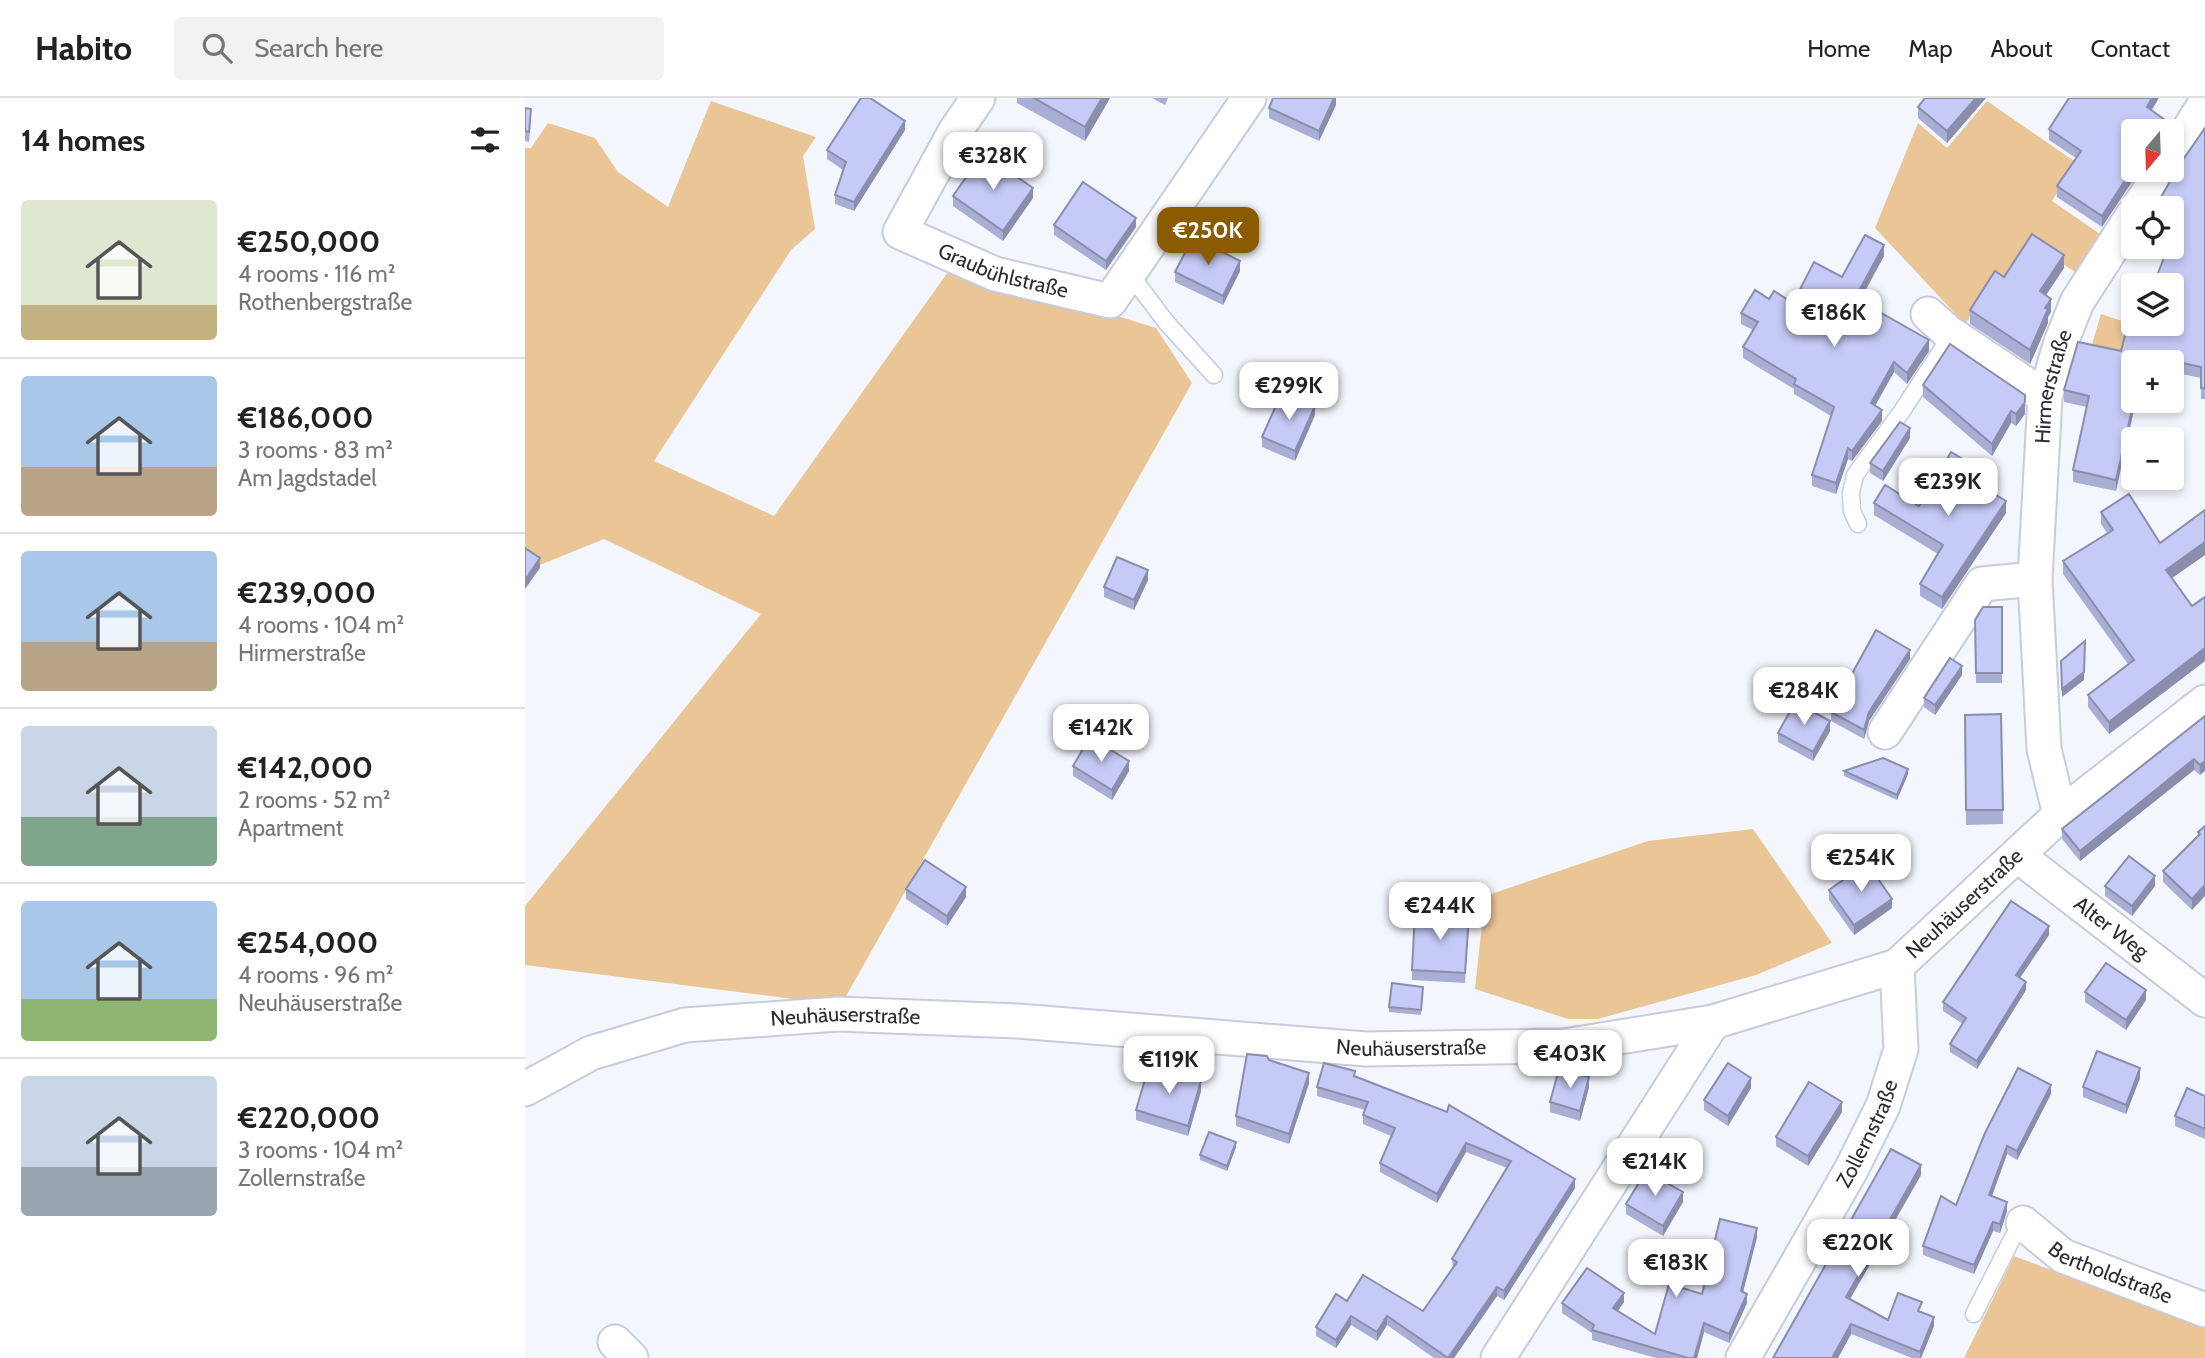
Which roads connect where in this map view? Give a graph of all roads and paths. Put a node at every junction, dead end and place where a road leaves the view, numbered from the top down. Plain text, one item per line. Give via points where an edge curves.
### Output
1 (978, 98) edge
2 (1249, 98) edge
3 (2205, 104) edge
4 (2184, 137) edge
5 (2121, 234) edge
6 (1129, 274) junction
7 (1940, 324) joint
8 (1214, 375) dead end
9 (2045, 397) junction
10 (1858, 524) dead end
11 (2035, 579) junction
12 (2205, 702) edge
13 (1885, 732) dead end
14 (2060, 815) junction
15 (2017, 855) junction
16 (1897, 967) junction
17 (2205, 1000) edge
18 (1713, 1022) junction
19 (525, 1089) edge
20 (2023, 1223) joint
21 (2205, 1310) edge
22 (1974, 1314) dead end
23 (1498, 1358) edge
24 (1743, 1358) edge

1 - 6 street, Graubühlstraße via 899,232 995,274 1110,301
2 - 6 street
3 - 4 street
5 - 9 street, Hirmerstraße via 2077,302
6 - 8 lane
7 - 9 street
7 - 10 lane via 1902,411 1855,475 1852,511
9 - 11 street, Hirmerstraße
11 - 13 street via 1982,584
11 - 14 street, Hirmerstraße via 2044,748
12 - 14 street, Neuhäuserstraße
14 - 15 street, Neuhäuserstraße
15 - 16 street, Neuhäuserstraße
15 - 17 street, Alter Weg
16 - 18 street, Neuhäuserstraße
16 - 24 street, Zollernstraße via 1901,1049 1883,1106
18 - 19 street, Neuhäuserstraße via 1564,1046 1366,1049 1019,1021 838,1014 685,1025 591,1053
18 - 23 street
20 - 21 street, Bertholdstraße via 2063,1256
20 - 22 lane

